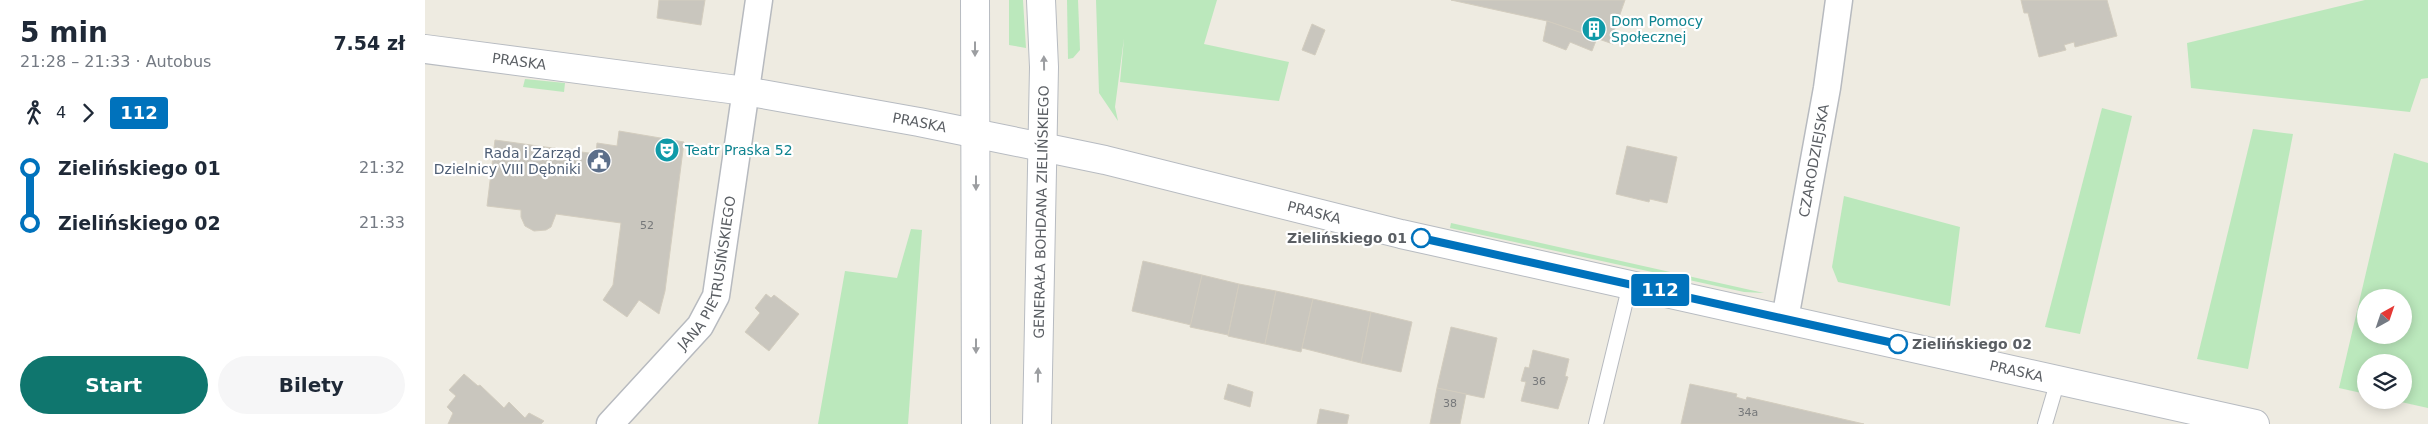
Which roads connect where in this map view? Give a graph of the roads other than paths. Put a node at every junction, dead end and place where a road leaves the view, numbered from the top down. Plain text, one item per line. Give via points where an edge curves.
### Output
1 (759, 0) edge
2 (975, 0) edge
3 (1041, 0) edge
4 (1839, 0) edge
5 (425, 49) edge
6 (745, 91) junction
7 (976, 134) junction
8 (1042, 147) junction
9 (1630, 284) junction
10 (1785, 319) junction
11 (2058, 380) junction
12 (610, 424) edge
13 (976, 424) edge
14 (1037, 424) edge
15 (1595, 424) edge
16 (2045, 424) edge
17 (2255, 424) edge

1 - 6 street, JANA PIETRUSIŃSKIEGO
2 -> 7 street
8 -> 3 street, GENERAŁA BOHDANA ZIELIŃSKIEGO via 1044,67
4 - 10 street, CZARODZIEJSKA via 1827,88
5 - 6 street, PRASKA
6 - 7 street, PRASKA
6 - 12 street, JANA PIETRUSIŃSKIEGO via 716,296 700,326
7 - 8 street, PRASKA
7 -> 13 street
8 - 9 street, PRASKA via 1401,234
14 -> 8 street, GENERAŁA BOHDANA ZIELIŃSKIEGO
9 - 10 street, PRASKA
9 - 15 lane
10 - 11 street, PRASKA
11 - 16 lane
11 - 17 street, PRASKA

